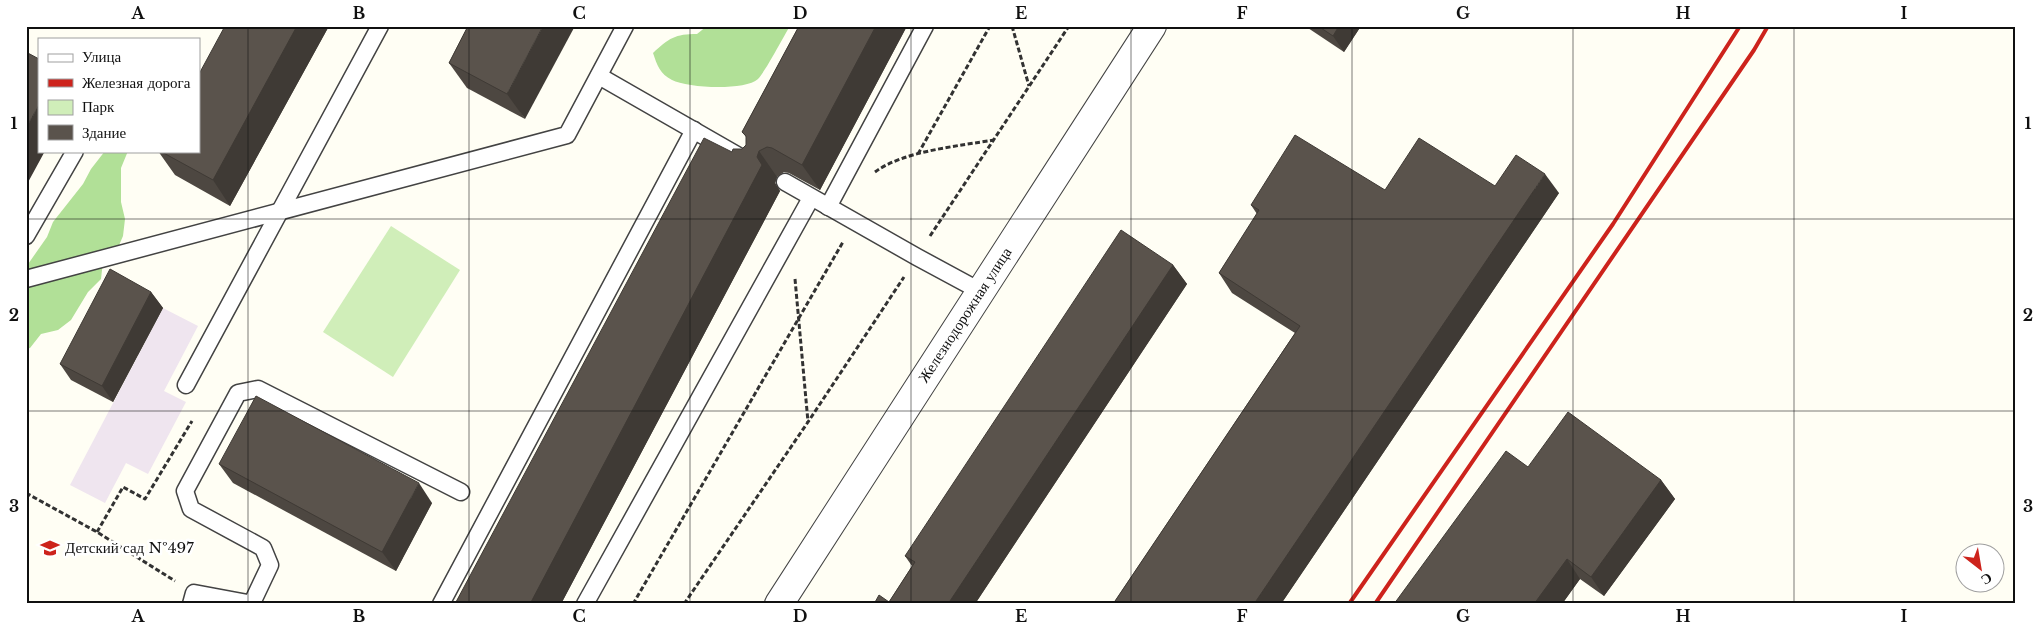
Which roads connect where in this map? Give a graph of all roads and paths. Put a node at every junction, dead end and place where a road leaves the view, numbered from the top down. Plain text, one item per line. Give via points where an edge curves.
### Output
1 (380, 26) edge
2 (625, 26) edge
3 (925, 26) edge
4 (990, 26) edge
5 (1012, 26) edge
6 (1069, 26) edge
7 (1152, 26) edge
8 (599, 76) junction
9 (1030, 86) junction
10 (694, 130) junction
11 (994, 140) junction
12 (74, 152) edge
13 (918, 154) junction
14 (755, 166) edge
15 (874, 173) dead end
16 (785, 182) edge
17 (811, 198) junction
18 (828, 207) junction
19 (280, 211) junction
20 (854, 222) junction
21 (791, 234) junction
22 (26, 236) edge
23 (917, 257) junction
24 (26, 279) edge
25 (980, 291) junction
26 (799, 320) junction
27 (186, 384) joint
28 (808, 422) junction
29 (461, 492) dead end
30 (26, 493) edge
31 (97, 532) junction
32 (193, 598) edge
33 (253, 603) edge
34 (441, 604) edge
35 (585, 604) edge
36 (633, 604) edge
37 (684, 604) edge
38 (779, 604) edge

1 - 19 lane
2 - 8 lane
3 - 18 lane
4 - 13 path
5 - 9 path
6 - 9 path
7 - 25 street, Железнодорожная улица
8 - 10 lane
8 - 19 lane via 567,135
9 - 11 path
10 - 14 lane
10 - 34 lane
11 - 13 path
11 - 23 path
12 - 22 lane
13 - 15 path
16 - 17 lane
17 - 18 lane
17 - 21 lane
18 - 20 lane
19 - 24 lane
19 - 27 lane
20 - 23 lane
20 - 26 path
21 - 26 path
21 - 35 lane
23 - 25 lane
23 - 28 path
25 - 38 street, Железнодорожная улица
26 - 28 path
26 - 36 path
27 - 31 path via 198,412 145,499 123,487
28 - 37 path
29 - 33 lane via 258,389 238,393 185,491 191,509 263,548 270,565
30 - 31 path
31 - 32 path
32 - 33 lane

